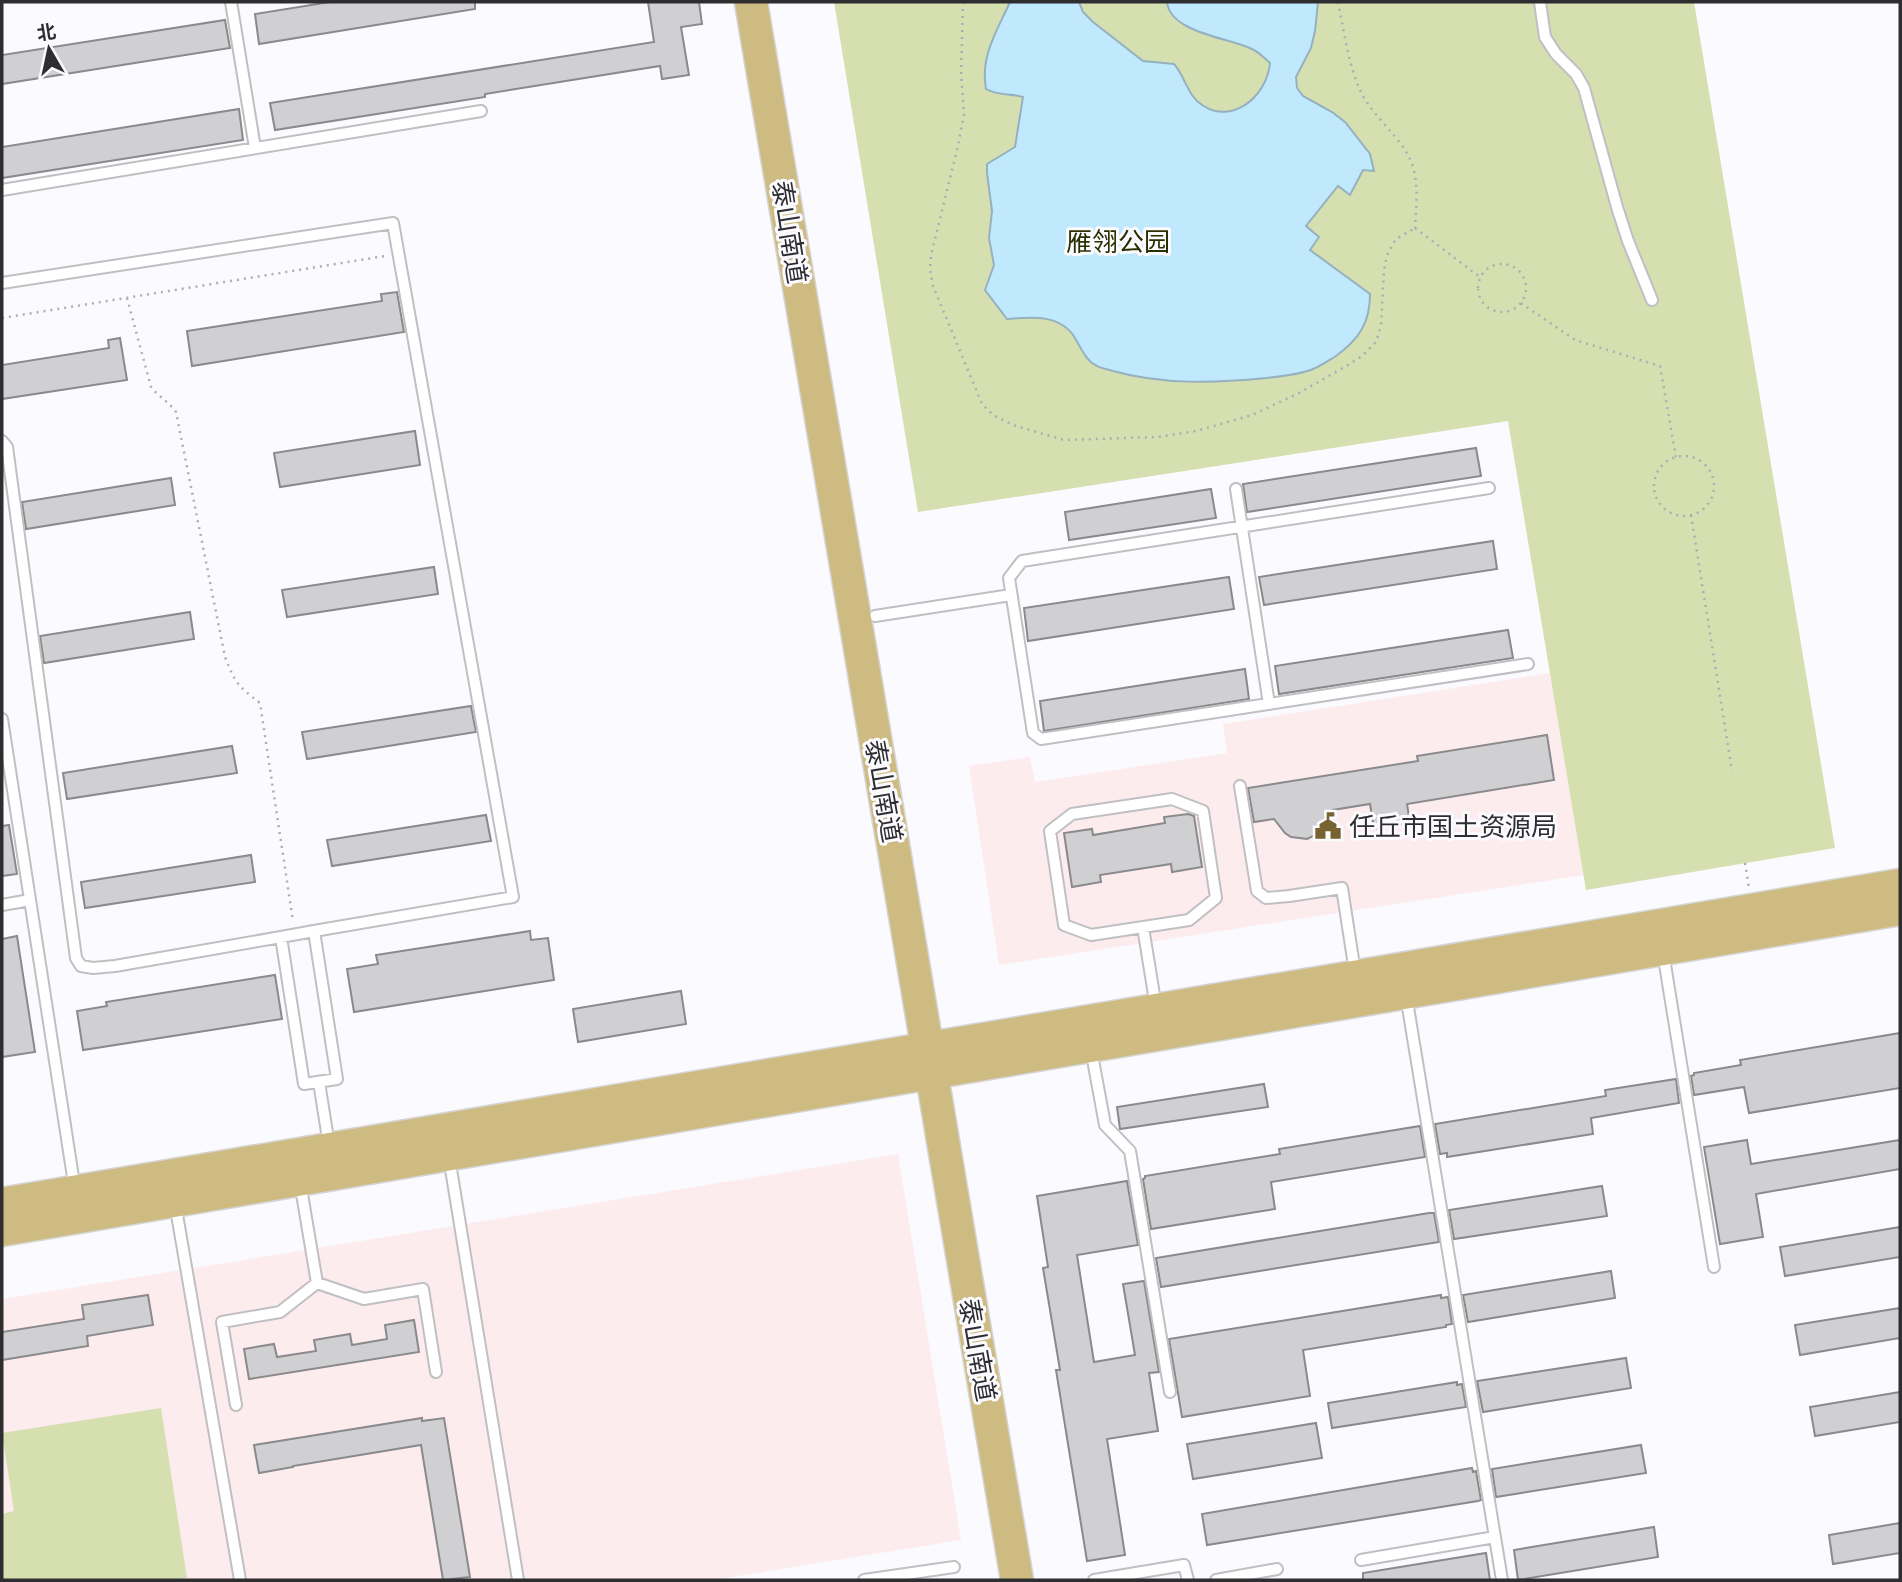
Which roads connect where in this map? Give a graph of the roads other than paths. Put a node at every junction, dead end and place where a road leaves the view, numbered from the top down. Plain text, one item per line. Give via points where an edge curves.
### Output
1 (230, 2) edge
2 (751, 2) edge
3 (773, 2) edge
4 (1540, 2) edge
5 (481, 111) dead end
6 (255, 148) junction
7 (2, 190) edge
8 (2, 284) edge
9 (1652, 300) dead end
10 (2, 441) edge
11 (1489, 488) dead end
12 (1236, 489) dead end
13 (1242, 527) junction
14 (1011, 595) junction
15 (875, 616) junction
16 (1528, 664) dead end
17 (1269, 704) junction
18 (2, 719) edge
19 (1240, 786) dead end
20 (1900, 885) edge
21 (30, 900) junction
22 (2, 905) edge
23 (1900, 909) edge
24 (1143, 927) junction
25 (314, 931) junction
26 (281, 937) junction
27 (1663, 949) junction
28 (1355, 976) junction
29 (1405, 993) junction
30 (1156, 1010) junction
31 (1091, 1046) junction
32 (940, 1059) junction
33 (319, 1082) junction
34 (329, 1149) junction
35 (448, 1154) junction
36 (300, 1180) junction
37 (75, 1192) junction
38 (175, 1200) junction
39 (2, 1204) edge
40 (2, 1230) edge
41 (1714, 1267) dead end
42 (317, 1283) junction
43 (436, 1372) dead end
44 (1170, 1392) dead end
45 (236, 1405) dead end
46 (1495, 1537) junction
47 (1361, 1560) dead end
48 (954, 1567) dead end
49 (1277, 1569) dead end
50 (240, 1580) edge
51 (517, 1580) edge
52 (864, 1580) edge
53 (1017, 1580) edge
54 (1038, 1580) edge
55 (1094, 1580) edge
56 (1188, 1580) edge
57 (1216, 1580) edge
58 (1502, 1580) edge

1 - 6 lane
2 - 32 main road, 泰山南道
3 - 15 main road, 泰山南道
4 - 9 lane via 1545,37 1584,88 1621,218
5 - 6 lane
6 - 7 lane
8 - 25 lane via 393,223 513,897
10 - 26 lane via 7,447 76,958 81,967 116,966
11 - 13 lane
12 - 13 lane
13 - 14 lane via 1022,561 1009,578
13 - 17 lane
14 - 15 lane
14 - 17 lane via 1033,733 1041,739
15 - 32 main road, 泰山南道
16 - 17 lane
18 - 21 lane
19 - 28 lane via 1257,891 1266,898 1342,888
20 - 28 main road
21 - 22 lane
21 - 37 lane
23 - 27 main road
24 - 24 lane via 1091,935 1064,925 1050,831 1072,814 1172,799 1203,811 1216,898 1189,920
24 - 30 lane
25 - 26 lane
25 - 33 lane via 337,1079
26 - 33 lane via 304,1084
27 - 29 main road
27 - 41 lane
28 - 30 main road
29 - 31 main road
29 - 46 lane
30 - 32 main road
31 - 32 main road
31 - 44 lane via 1105,1125 1130,1151
32 - 34 main road
32 - 35 main road
32 - 53 main road, 泰山南道
32 - 54 main road, 泰山南道
33 - 34 lane
34 - 37 main road
35 - 36 main road
35 - 51 lane
36 - 38 main road
36 - 42 lane
37 - 39 main road
38 - 40 main road
38 - 50 lane
42 - 43 lane via 365,1299 423,1289
42 - 45 lane via 280,1312 222,1322
46 - 47 lane
46 - 58 lane
48 - 52 lane
49 - 57 lane
55 - 56 lane via 1184,1565

